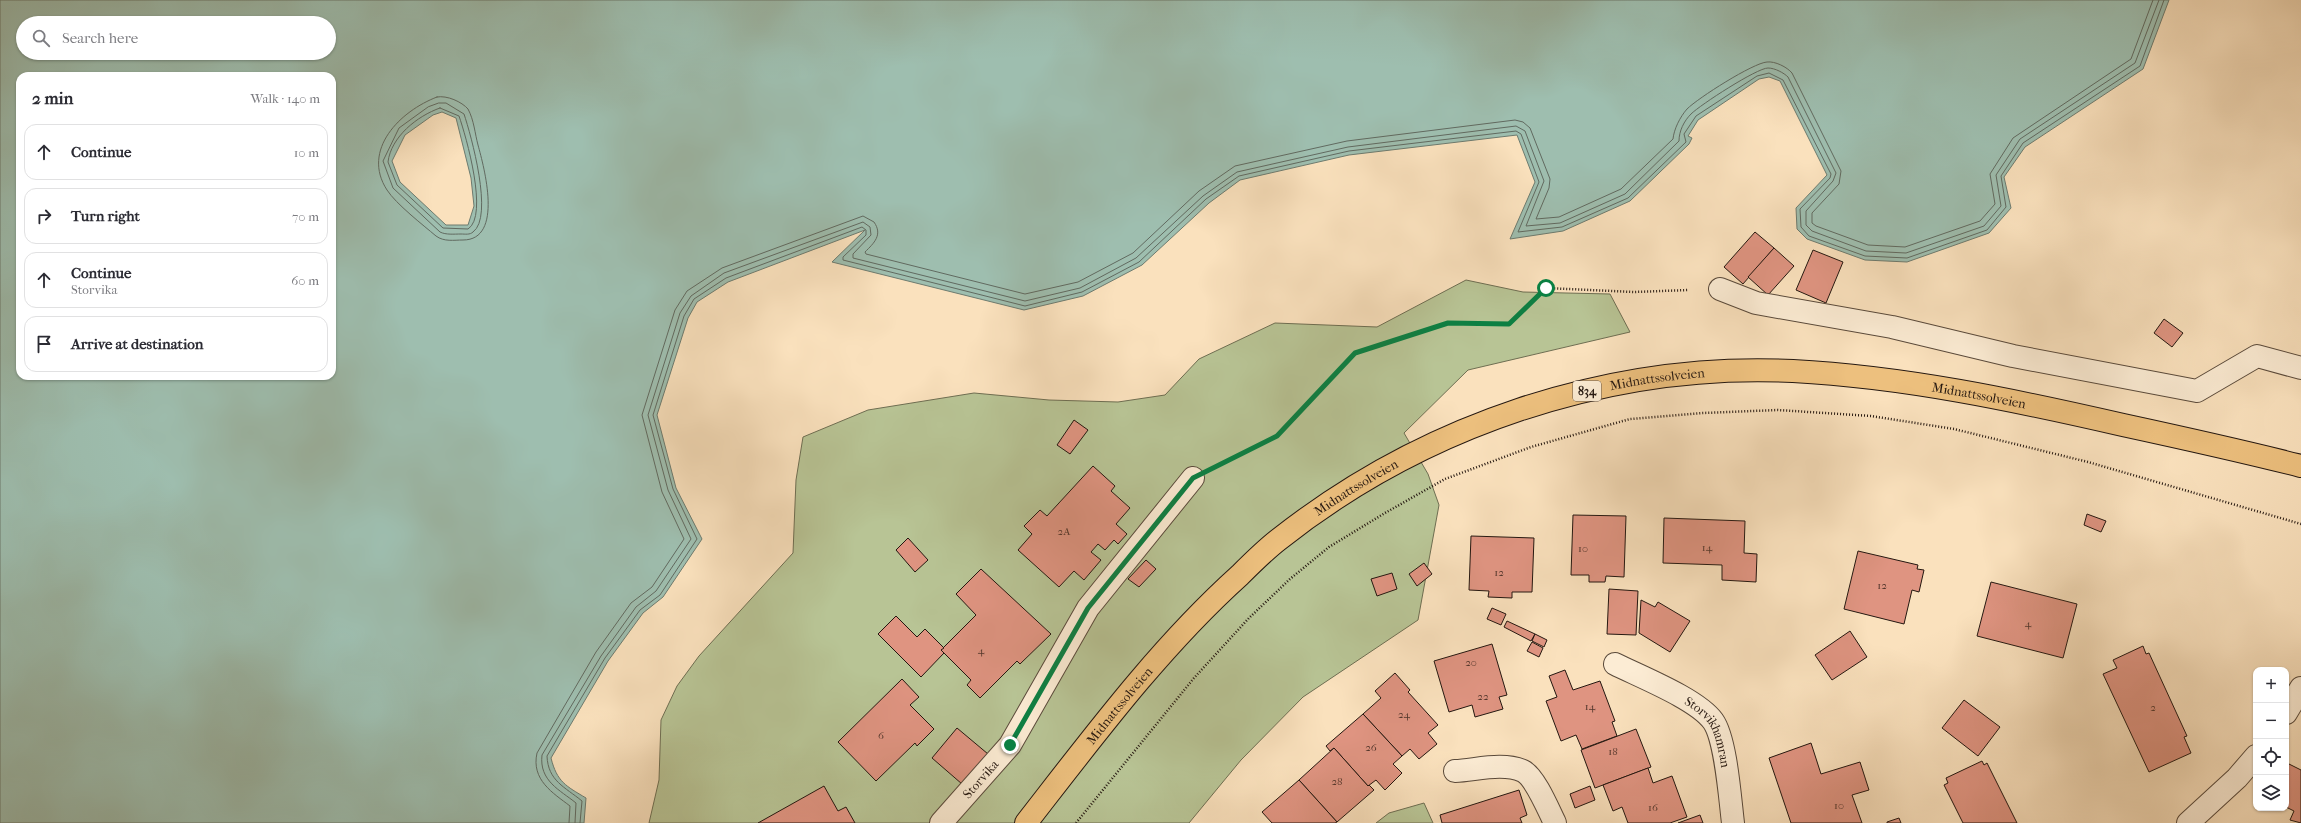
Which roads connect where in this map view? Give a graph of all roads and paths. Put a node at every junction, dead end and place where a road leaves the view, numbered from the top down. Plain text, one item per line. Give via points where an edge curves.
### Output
1 (1720, 289) joint
2 (2301, 368) edge
3 (2301, 466) edge
4 (1193, 478) joint
5 (2301, 524) edge
6 (1615, 664) dead end
7 (2301, 688) edge
8 (2289, 708) edge
9 (2253, 760) edge
10 (1455, 771) dead end
11 (941, 823) edge
12 (1026, 823) edge
13 (1076, 823) edge
14 (1555, 823) edge
15 (1733, 823) edge
16 (2188, 823) edge

1 - 2 street via 1756,303 1892,327 2013,356 2197,391 2257,356
1 - 4 path via 1634,292 1546,288 1509,324 1448,323 1355,353 1277,436
3 - 12 main road, Midnattssolveien / 834 via 2019,401 1897,380 1791,371 1700,373 1609,385 1514,410 1455,434 1396,463 1333,501 1277,541 1217,596 1165,651
4 - 11 street, Storvika via 1088,608 1010,745
5 - 13 path via 2088,462 1946,427 1871,416 1778,410 1630,419 1531,447 1445,479 1329,547 1290,579 1194,678
6 - 15 street, Storvikhamran via 1698,706 1714,721 1721,739
7 - 8 street
9 - 16 street via 2238,778
10 - 14 street via 1505,767 1524,771 1534,783

